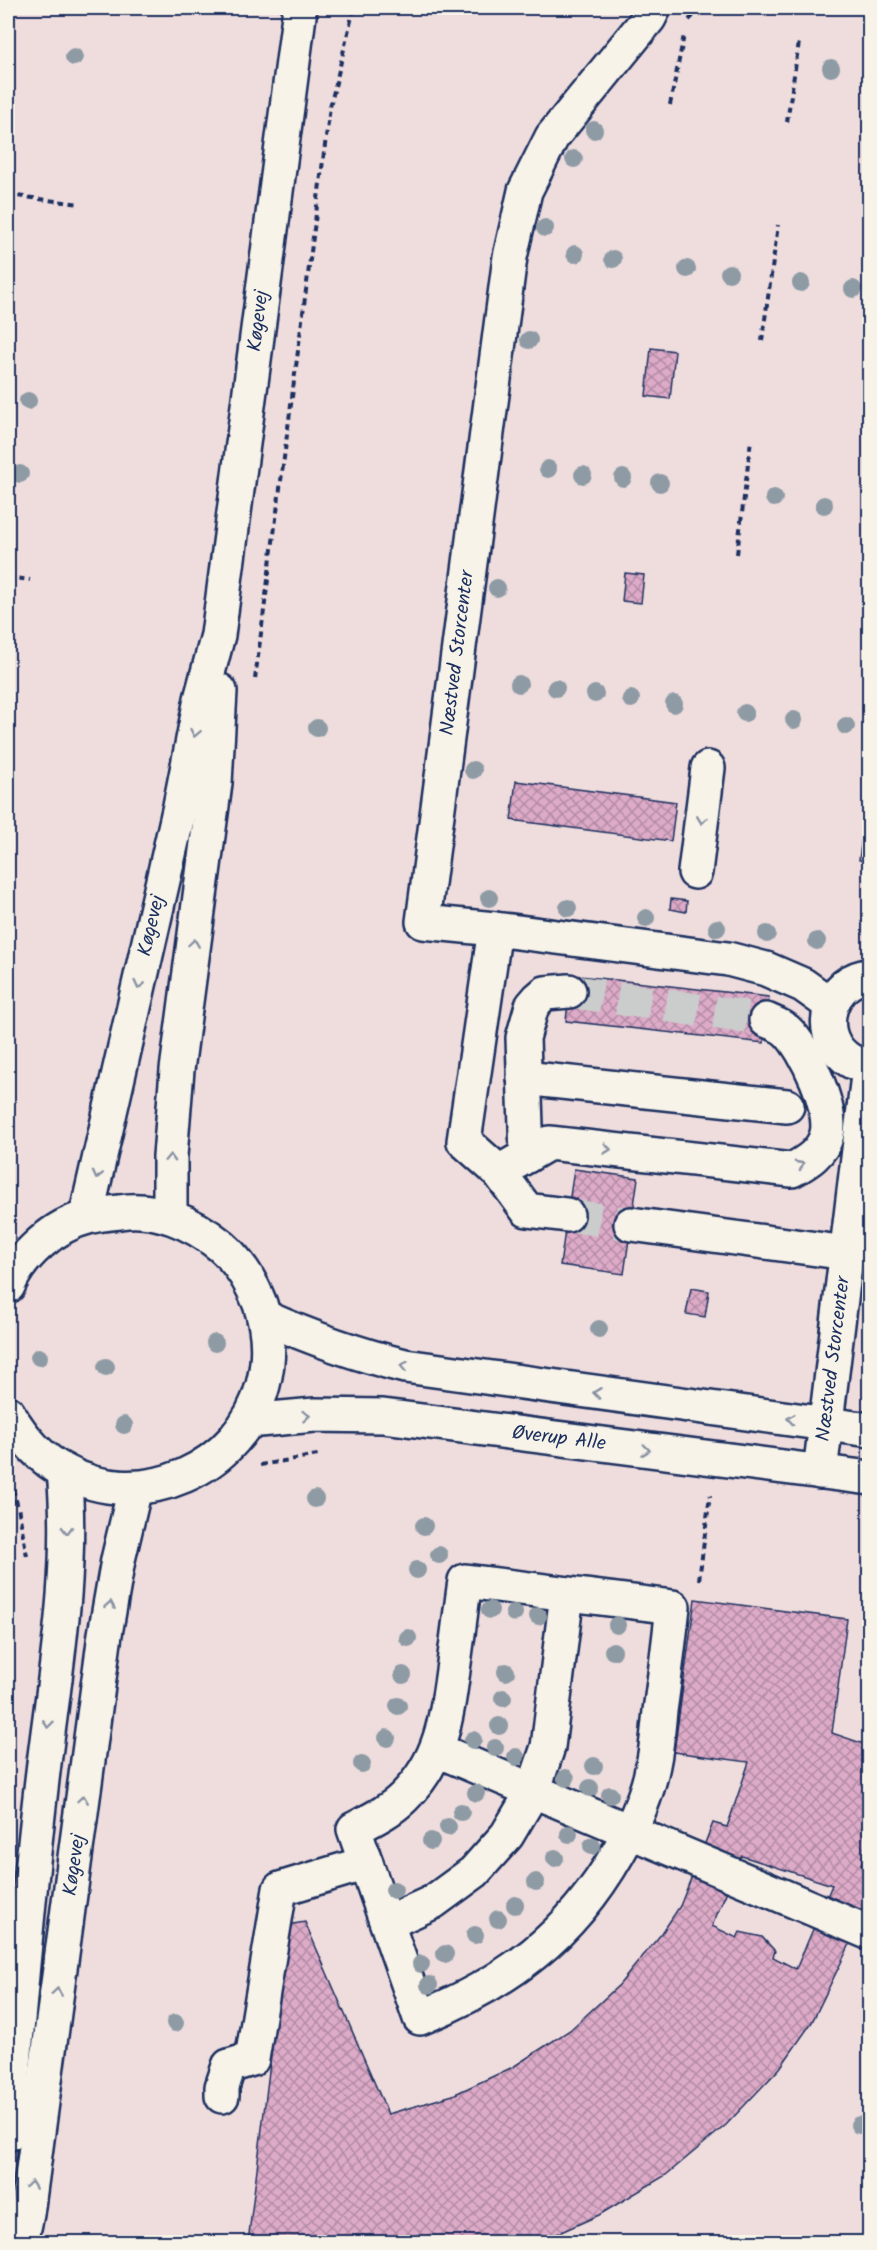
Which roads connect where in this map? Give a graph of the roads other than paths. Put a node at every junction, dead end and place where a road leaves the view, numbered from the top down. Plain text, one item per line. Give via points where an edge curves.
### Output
1 (300, 8) edge
2 (654, 8) edge
3 (218, 635) junction
4 (708, 768) dead end
5 (695, 872) dead end
6 (495, 929) junction
7 (870, 976) edge
8 (569, 991) tunnel mouth
9 (831, 1005) junction
10 (766, 1020) tunnel mouth
11 (480, 1034) junction
12 (523, 1038) junction
13 (869, 1067) edge
14 (524, 1078) junction
15 (787, 1106) dead end
16 (538, 1149) junction
17 (499, 1172) junction
18 (567, 1215) tunnel mouth
19 (170, 1216) junction
20 (86, 1217) junction
21 (631, 1224) tunnel mouth
22 (847, 1253) junction
23 (8, 1282) edge
24 (264, 1317) junction
25 (8, 1413) edge
26 (248, 1421) junction
27 (825, 1423) junction
28 (870, 1430) edge
29 (64, 1471) junction
30 (820, 1472) junction
31 (870, 1478) edge
32 (135, 1488) junction
33 (567, 1594) junction
34 (437, 1750) junction
35 (533, 1791) junction
36 (630, 1832) junction
37 (366, 1863) junction
38 (387, 1923) junction
39 (870, 1933) edge
40 (222, 2096) dead end
41 (8, 2134) edge
42 (21, 2242) edge

1 - 3 street, Køgevej
2 - 6 street, Næstved Storcenter via 552,137 525,191 510,257 423,922
19 -> 3 street, Køgevej via 177,1070 215,783 220,693
3 -> 20 street, Køgevej
4 -> 5 street
6 - 9 street, Næstved Storcenter via 728,959 803,985
6 - 11 street
7 - 9 street via 849,982
8 - 12 street via 545,993 538,999 532,1006
9 - 13 street via 829,1033 835,1045 856,1064
16 -> 10 street via 792,1170 819,1152 827,1133 825,1109 801,1047 785,1029
11 - 12 street
11 - 17 street via 464,1141
12 - 14 street
13 - 22 street, Næstved Storcenter
14 - 15 street
14 - 16 street
16 - 17 street
17 - 18 street via 527,1210
19 - 20 street via 128,1210
19 - 24 street via 203,1231 231,1254 252,1283
20 - 23 street via 43,1242
21 - 22 street
22 - 27 street, Næstved Storcenter
24 - 26 street via 267,1371
27 -> 24 street via 405,1366 328,1344
25 - 29 street via 39,1454
26 -> 30 street, Øverup Alle via 315,1414 383,1416
26 - 32 street via 232,1443 188,1475
27 - 28 street
27 - 30 street, Næstved Storcenter
29 - 32 street via 110,1487
29 -> 41 street via 66,1565 27,1901
30 - 31 street, Øverup Alle
42 -> 32 street, Køgevej via 105,1634
33 - 34 street via 465,1581 447,1718
33 - 35 street via 548,1747
33 - 36 street via 674,1607 654,1764
34 - 35 street
34 - 37 street via 403,1798 354,1829
35 - 36 street
35 - 38 street via 507,1835 474,1872 432,1902
36 - 38 street via 605,1877 580,1909 536,1953 494,1983 420,2018
36 - 39 street
37 - 38 street
37 - 40 street via 280,1888 252,2059 229,2066

